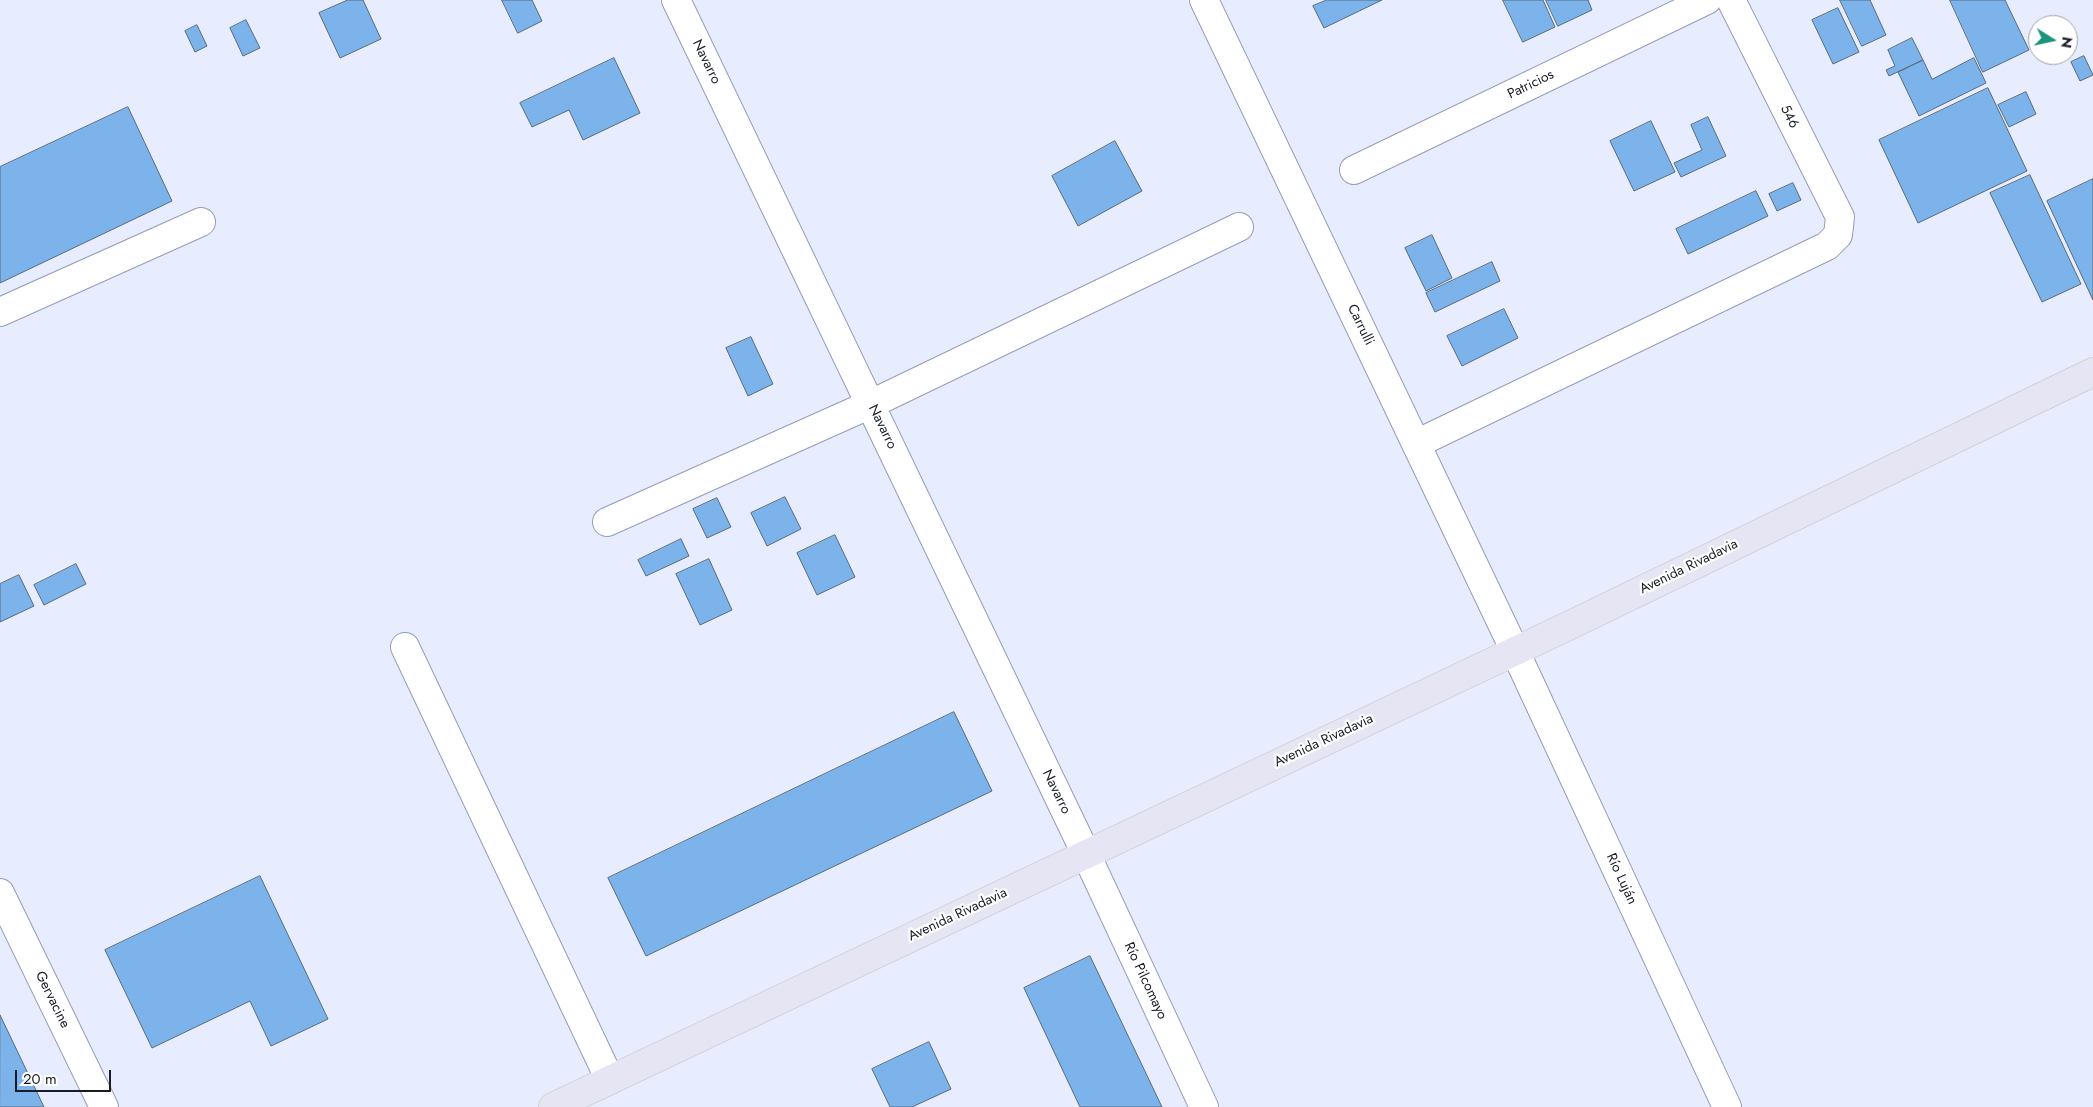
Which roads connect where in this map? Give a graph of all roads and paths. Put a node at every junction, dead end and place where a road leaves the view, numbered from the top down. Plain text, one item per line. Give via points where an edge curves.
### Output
1 (676, 0) edge
2 (1204, 0) edge
3 (1707, 0) edge
4 (1731, 0) edge
5 (1354, 170) dead end
6 (201, 222) dead end
7 (1239, 227) dead end
8 (0, 312) edge
9 (2093, 372) edge
10 (871, 404) junction
11 (1416, 444) junction
12 (607, 522) dead end
13 (405, 647) dead end
14 (1515, 651) junction
15 (1086, 854) junction
16 (0, 893) edge
17 (610, 1080) junction
18 (104, 1107) edge
19 (553, 1107) edge
20 (1204, 1107) edge
21 (1728, 1107) edge

1 - 10 street, Navarro
2 - 11 street, Carrulli
3 - 5 street, Patricios
4 - 11 street, 546 via 1840,217 1838,235 1828,246
6 - 8 street
7 - 10 street
9 - 14 main road, Avenida Rivadavia
10 - 12 street
10 - 15 street, Navarro
11 - 14 street, Carrulli
13 - 17 street
14 - 15 main road, Avenida Rivadavia
14 - 21 street, Río Luján
15 - 17 main road, Avenida Rivadavia
15 - 20 street, Río Pilcomayo
16 - 18 street, Gervacine
17 - 19 main road, Avenida Rivadavia

